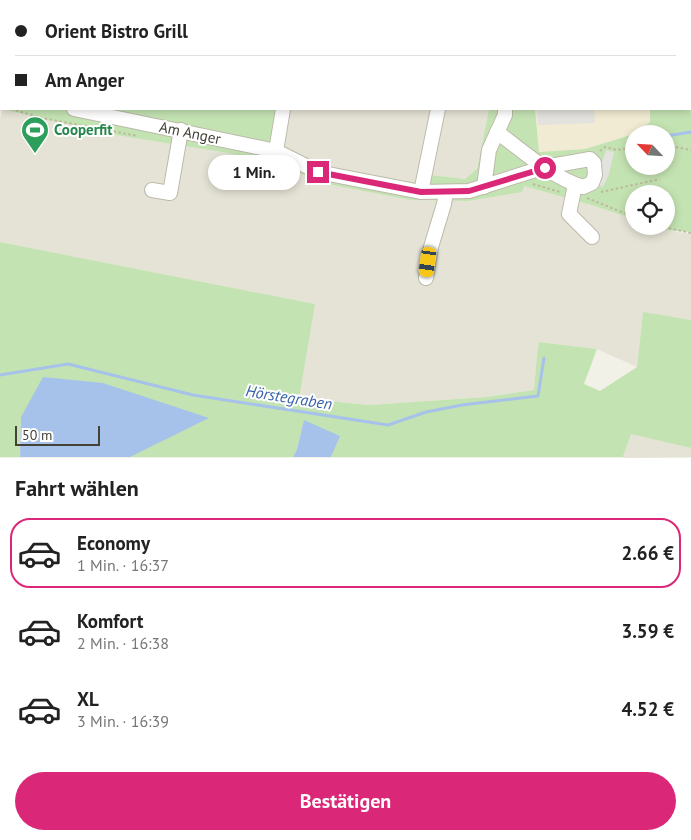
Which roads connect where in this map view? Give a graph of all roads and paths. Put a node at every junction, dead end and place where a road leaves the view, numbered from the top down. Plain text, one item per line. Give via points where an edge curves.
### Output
1 (79, 110) edge
2 (283, 110) edge
3 (438, 110) edge
4 (505, 110) edge
5 (181, 130) junction
6 (497, 132) junction
7 (675, 147) edge
8 (625, 149) edge
9 (691, 150) edge
10 (276, 151) junction
11 (590, 159) junction
12 (545, 168) junction
13 (660, 179) dead end
14 (575, 185) junction
15 (633, 185) edge
16 (484, 187) junction
17 (625, 187) edge
18 (152, 190) dead end
19 (421, 192) junction
20 (446, 192) junction
21 (625, 213) edge
22 (675, 230) edge
23 (691, 233) edge
24 (592, 237) dead end
25 (426, 278) dead end

1 - 5 street, Am Anger
2 - 10 street
3 - 19 street
4 - 6 street
5 - 10 street, Am Anger
5 - 18 street via 170,193
6 - 12 street
6 - 16 street via 489,150
7 - 9 path
8 - 11 path via 606,147
10 - 19 street, Am Anger via 318,172
11 - 12 street, Am Anger
11 - 14 street via 596,175 592,184 584,188
12 - 14 street
12 - 16 street, Am Anger
13 - 15 path
14 - 24 street via 569,214
16 - 20 street, Am Anger
17 - 21 path via 583,196
19 - 20 street, Am Anger
20 - 25 street
22 - 23 path

